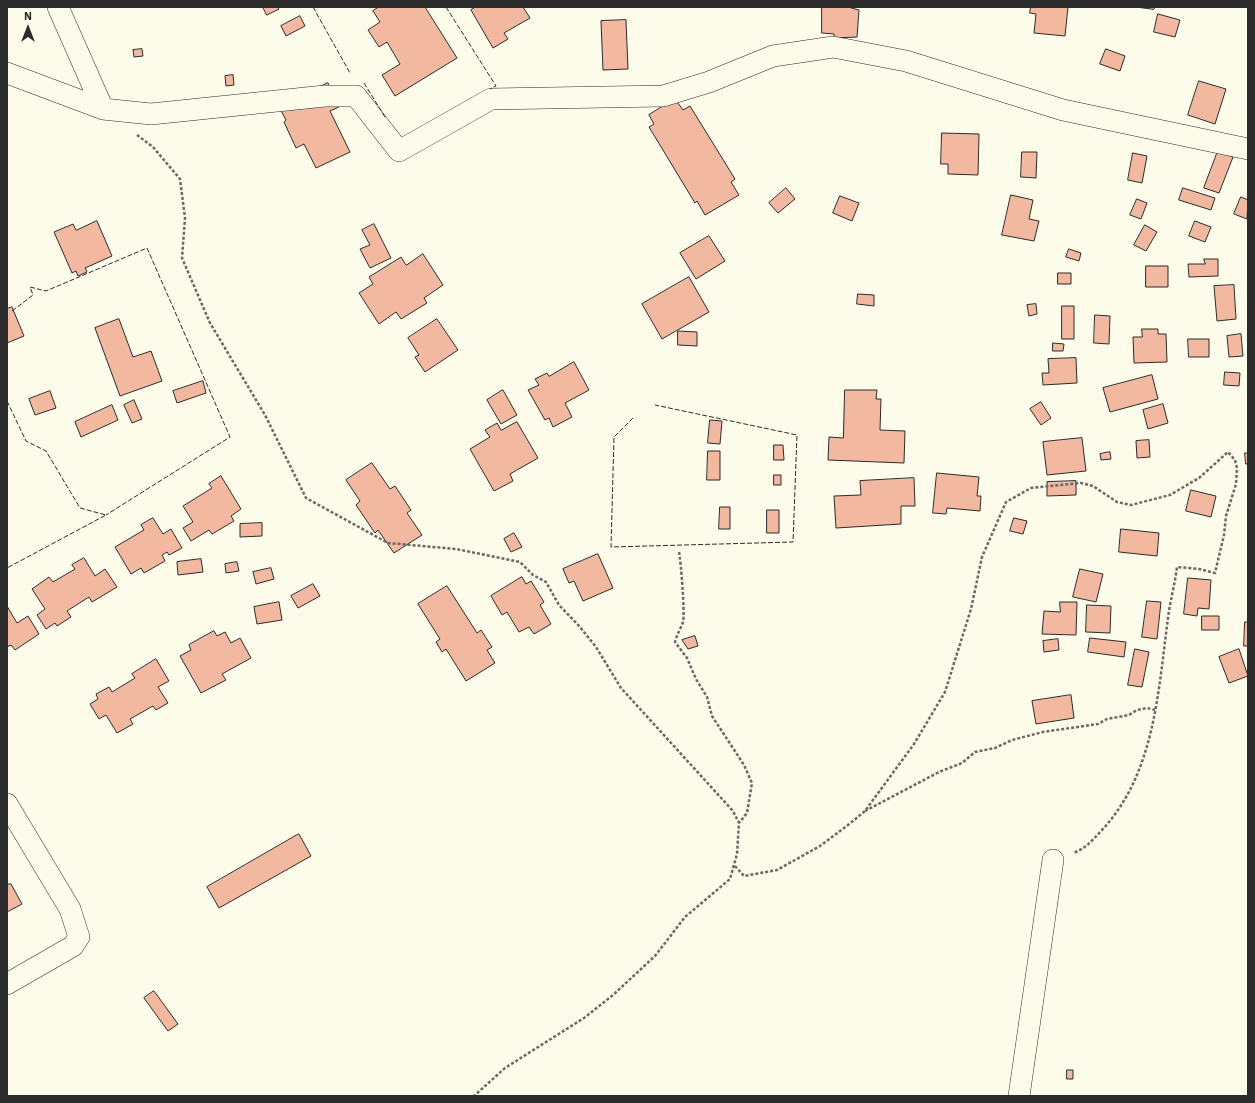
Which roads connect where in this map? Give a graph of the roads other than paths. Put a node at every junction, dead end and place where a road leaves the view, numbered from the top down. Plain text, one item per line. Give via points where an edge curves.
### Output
1 (58, 7) edge
2 (7, 73) edge
3 (103, 109) junction
4 (1248, 149) edge
5 (7, 804) edge
6 (1053, 860) road end
7 (7, 984) edge
8 (1019, 1096) edge

1 - 3 street
2 - 3 street
3 - 4 street via 152,114 325,96 356,96 399,151 491,99 663,96 709,82 773,56 833,48 906,61 1063,110
5 - 7 street via 70,909 79,937 73,946
6 - 8 street

